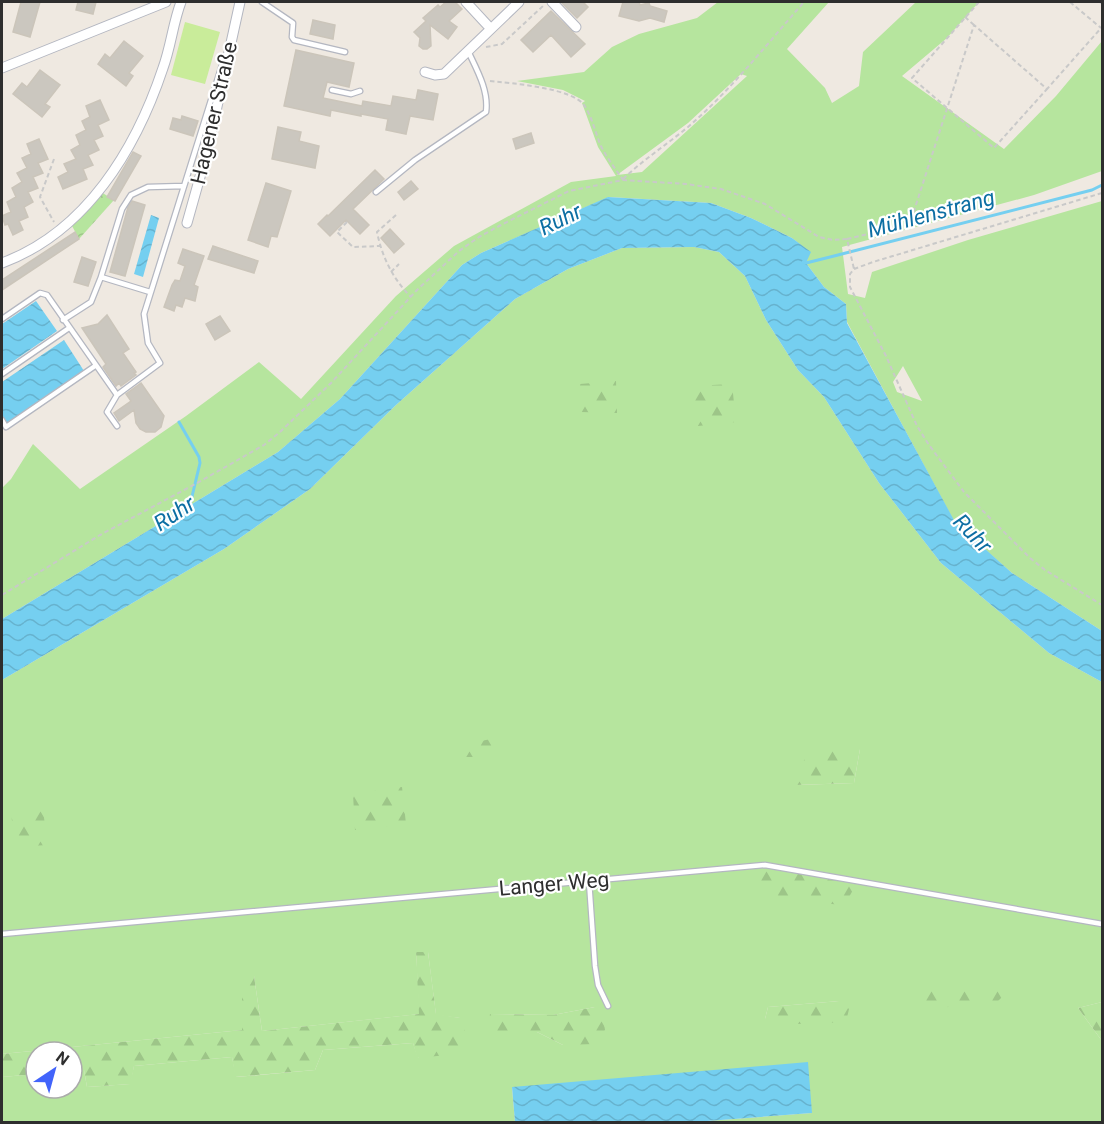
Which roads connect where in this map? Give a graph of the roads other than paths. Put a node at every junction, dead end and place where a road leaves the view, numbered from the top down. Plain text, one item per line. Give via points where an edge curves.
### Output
1 (166, 2) edge
2 (181, 2) edge
3 (240, 2) edge
4 (262, 2) edge
5 (466, 2) edge
6 (519, 2) edge
7 (552, 2) edge
8 (235, 22) junction
9 (488, 26) junction
10 (576, 27) dead end
11 (468, 51) junction
12 (345, 52) dead end
13 (2, 68) edge
14 (425, 72) dead end
15 (332, 90) dead end
16 (360, 91) dead end
17 (184, 186) junction
18 (376, 192) dead end
19 (187, 223) dead end
20 (2, 262) edge
21 (101, 277) junction
22 (150, 292) junction
23 (2, 319) edge
24 (63, 320) junction
25 (69, 328) junction
26 (95, 366) junction
27 (2, 374) edge
28 (117, 395) junction
29 (2, 420) edge
30 (117, 426) dead end
31 (589, 881) junction
32 (1102, 924) edge
33 (2, 934) edge
34 (608, 1006) dead end

1 - 13 street
2 - 20 street via 148,111 122,161 60,231
3 - 8 street, Hagener Straße
4 - 12 lane via 293,23 294,40
5 - 9 street
6 - 9 street
7 - 10 street
8 - 17 lane
8 - 19 street, Hagener Straße
9 - 11 street
11 - 14 street via 444,74
11 - 18 lane via 488,103 486,112
15 - 16 lane via 351,94
17 - 21 lane via 148,187 131,195 122,209
17 - 22 lane
21 - 22 lane
21 - 24 lane via 91,302
22 - 28 lane via 144,314 148,343 160,363
23 - 24 lane via 40,293 47,295
24 - 25 lane
25 - 26 lane
25 - 27 lane
26 - 28 lane
26 - 29 lane via 6,427
28 - 30 lane via 107,412
31 - 32 lane, Langer Weg via 765,865
31 - 33 lane, Langer Weg
31 - 34 lane via 595,966 598,985

